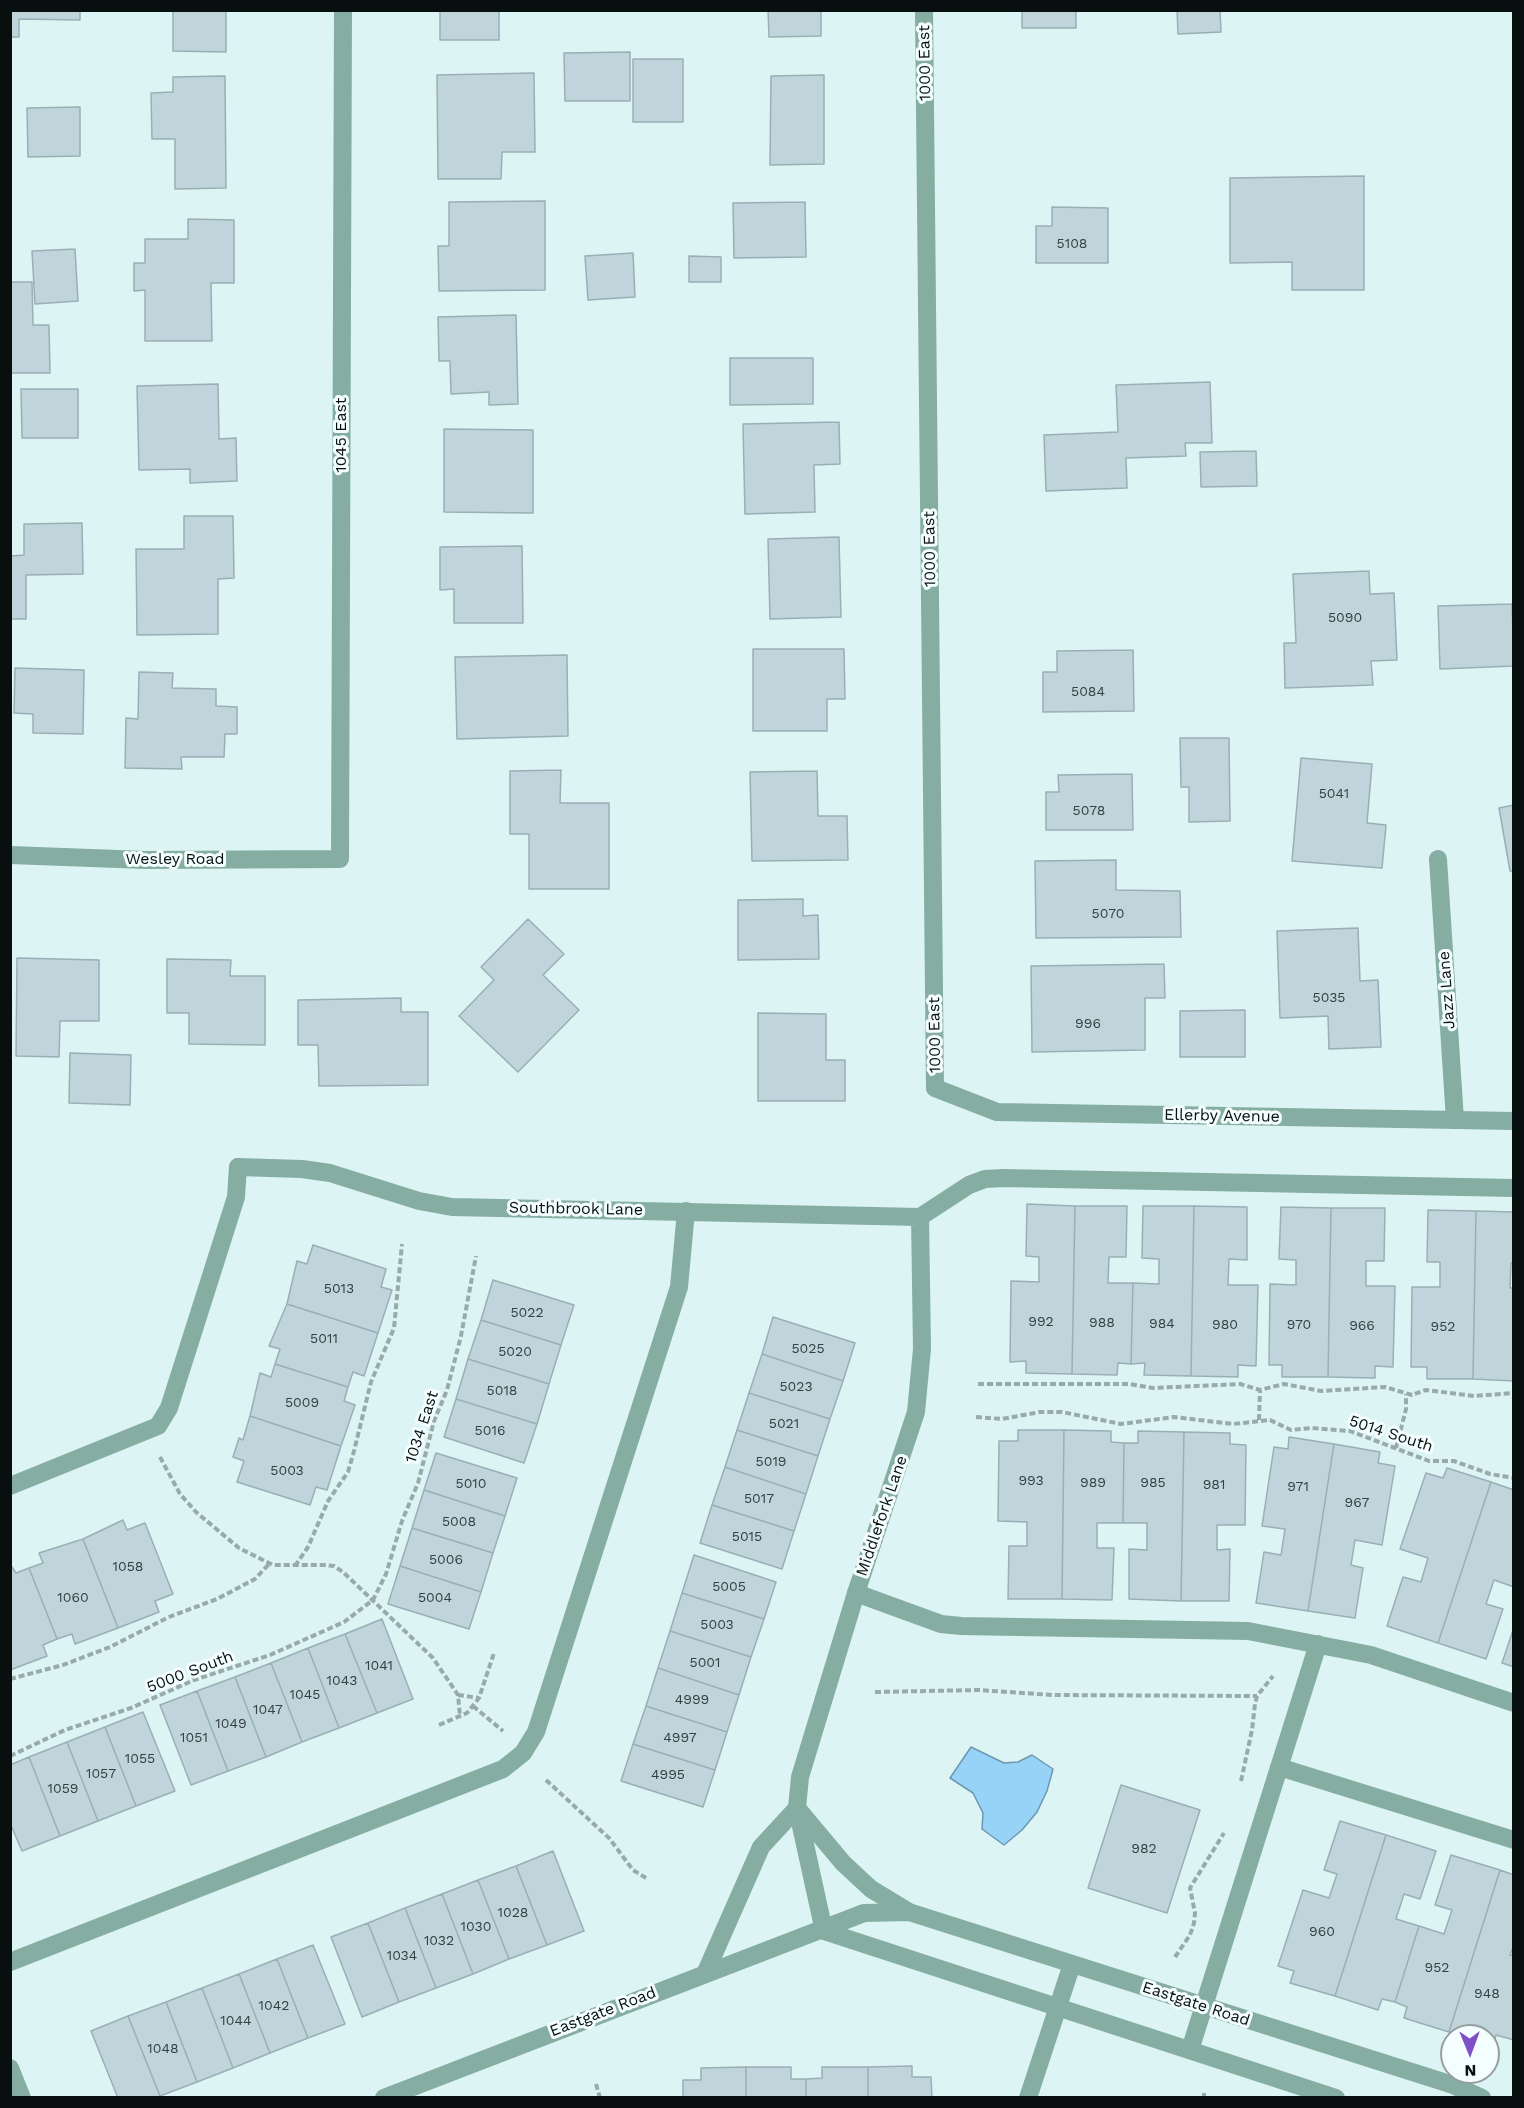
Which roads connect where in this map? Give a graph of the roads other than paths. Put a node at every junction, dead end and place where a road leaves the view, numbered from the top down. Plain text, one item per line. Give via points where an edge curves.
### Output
1 (343, 10) edge
2 (924, 10) edge
3 (10, 855) edge
4 (340, 859) joint
5 (1438, 859) dead end
6 (935, 1088) joint
7 (1455, 1120) junction
8 (1514, 1121) edge
9 (1514, 1188) edge
10 (686, 1211) junction
11 (920, 1216) junction
12 (10, 1486) edge
13 (856, 1593) junction
14 (1318, 1644) junction
15 (1514, 1703) edge
16 (1279, 1767) junction
17 (797, 1808) junction
18 (1514, 1840) edge
19 (909, 1912) junction
20 (824, 1931) junction
21 (10, 1962) edge
22 (1072, 1964) junction
23 (705, 1974) junction
24 (1204, 2007) junction
25 (1058, 2008) junction
26 (1190, 2050) junction
27 (10, 2068) edge
28 (1451, 2091) edge
29 (410, 2093) edge
30 (22, 2097) edge
31 (384, 2097) edge
32 (1028, 2097) edge
33 (1336, 2097) edge
34 (1482, 2097) edge

1 - 4 street, 1045 East
2 - 6 street, 1000 East
3 - 4 street, Wesley Road via 146,860
5 - 7 street, Jazz Lane
6 - 7 street, Ellerby Avenue via 997,1112
7 - 8 street, Ellerby Avenue
9 - 11 street via 1003,1178 969,1185
10 - 11 street, Southbrook Lane
10 - 12 street, Southbrook Lane via 452,1207 419,1202 330,1173 238,1167 236,1197 168,1408 158,1426
10 - 21 street via 679,1287 536,1732 523,1753 503,1769
11 - 13 street, Middlefork Lane via 922,1349 916,1412
13 - 14 street via 941,1624 1248,1631
13 - 17 street, Middlefork Lane via 800,1777
14 - 15 street via 1371,1655
14 - 16 street
16 - 18 street
16 - 24 street
17 - 19 street, Eastgate Road via 864,1883
17 - 20 street, Middlefork Lane
17 - 23 street via 761,1847
19 - 20 street, Eastgate Road via 864,1913
19 - 22 street, Eastgate Road
20 - 23 street, Eastgate Road
20 - 25 street
22 - 24 street, Eastgate Road
22 - 25 street
23 - 29 street, Eastgate Road
24 - 26 street
24 - 28 street, Eastgate Road
25 - 26 street
25 - 32 street
26 - 33 street
27 - 30 street
28 - 34 street, Eastgate Road
29 - 31 street, Eastgate Road

